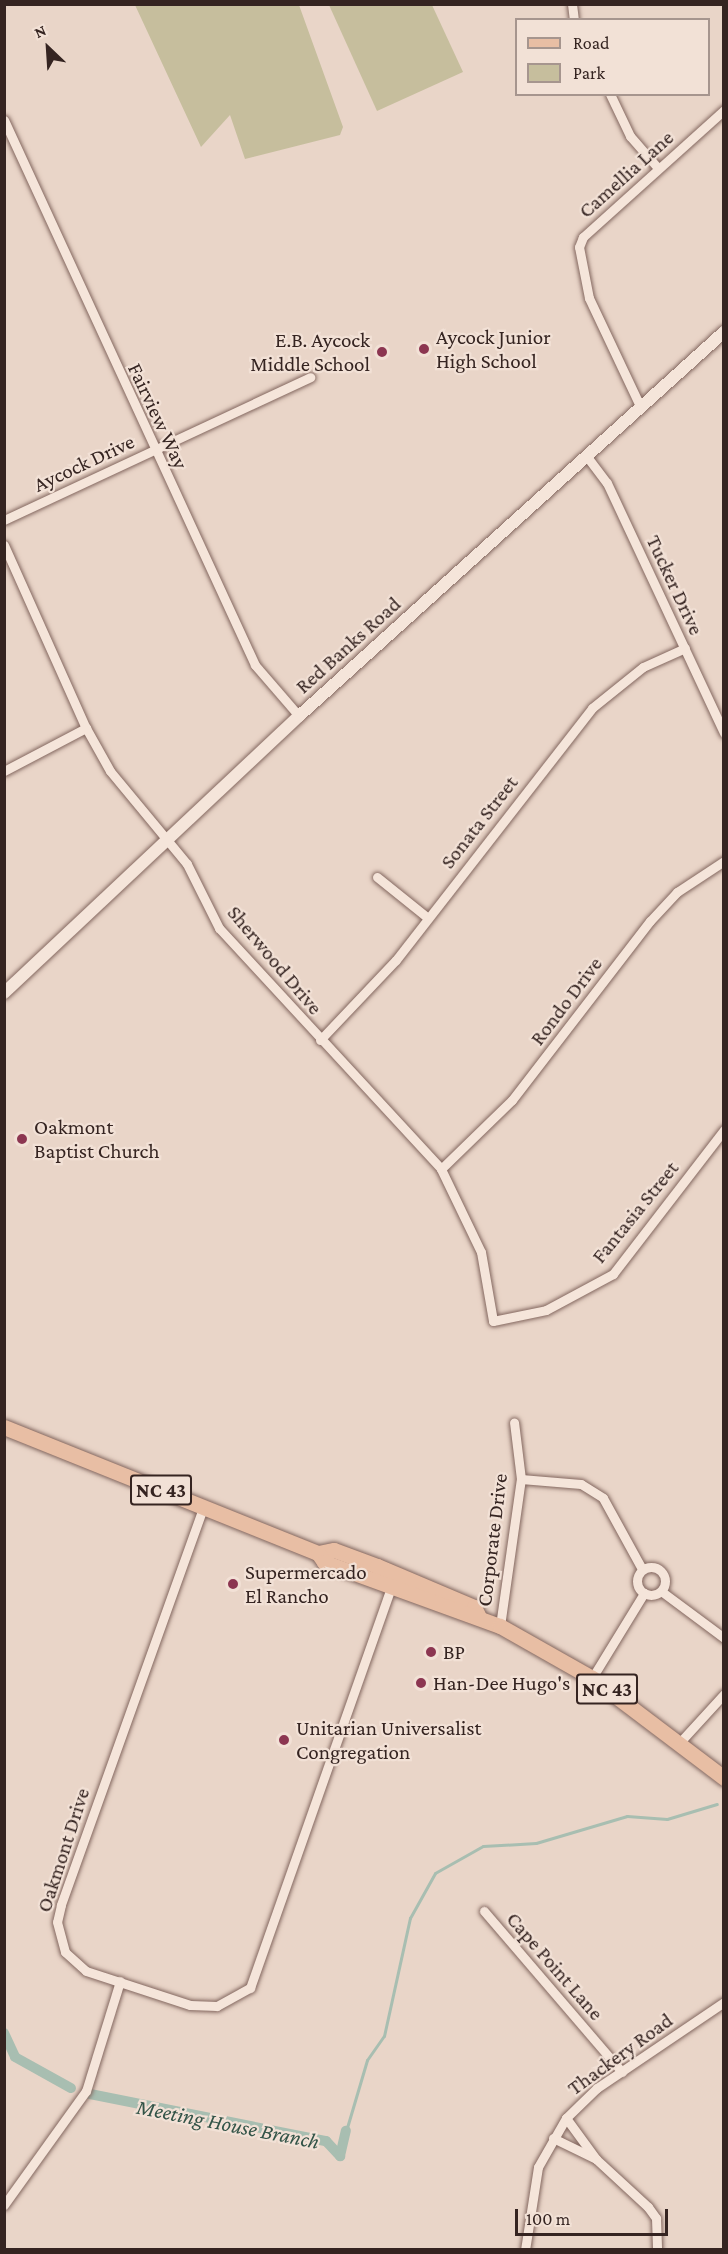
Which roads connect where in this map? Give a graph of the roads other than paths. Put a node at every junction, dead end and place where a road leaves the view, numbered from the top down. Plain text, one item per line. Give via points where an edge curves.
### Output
1 (611, 96) edge
2 (723, 110) edge
3 (4, 120) edge
4 (658, 168) junction
5 (723, 332) edge
6 (310, 377) dead end
7 (641, 408) junction
8 (153, 450) junction
9 (588, 458) junction
10 (4, 520) edge
11 (4, 545) edge
12 (685, 648) junction
13 (299, 716) junction
14 (86, 728) junction
15 (723, 733) edge
16 (4, 771) edge
17 (171, 841) junction
18 (723, 861) edge
19 (377, 877) dead end
20 (428, 918) junction
21 (4, 993) edge
22 (320, 1040) junction
23 (723, 1130) edge
24 (441, 1169) junction
25 (493, 1321) joint
26 (514, 1422) dead end
27 (4, 1426) edge
28 (521, 1479) junction
29 (203, 1508) junction
30 (318, 1553) junction
31 (330, 1564) junction
32 (377, 1566) junction
33 (642, 1569) junction
34 (392, 1588) junction
35 (661, 1590) junction
36 (644, 1593) junction
37 (468, 1604) junction
38 (479, 1617) junction
39 (500, 1626) junction
40 (723, 1638) edge
41 (592, 1678) junction
42 (723, 1694) edge
43 (681, 1741) junction
44 (723, 1778) edge
45 (484, 1911) dead end
46 (120, 1981) junction
47 (723, 2002) edge
48 (622, 2072) junction
49 (566, 2118) junction
50 (553, 2138) junction
51 (596, 2159) junction
52 (4, 2205) edge
53 (525, 2250) edge
54 (657, 2250) edge

1 - 4 street via 630,136
2 - 4 street, Camellia Lane
3 - 8 street, Fairview Way
4 - 7 street, Camellia Lane via 583,237 579,247 589,298
5 - 7 street, Red Banks Road
6 - 8 street, Aycock Drive
7 - 9 street, Red Banks Road
8 - 10 street, Aycock Drive
8 - 13 street, Fairview Way via 255,665
9 - 12 street, Tucker Drive via 607,483
9 - 13 street, Red Banks Road
11 - 14 street, Sherwood Drive
12 - 15 street, Tucker Drive
12 - 20 street, Sonata Street via 643,667 592,708
13 - 17 street, Red Banks Road
14 - 16 street
14 - 17 street, Sherwood Drive via 110,771
17 - 21 street, Red Banks Road
17 - 22 street, Sherwood Drive via 219,928
18 - 24 street, Rondo Drive via 677,891 512,1100
19 - 20 street
20 - 22 street, Sonata Street via 362,1001
22 - 24 street, Sherwood Drive
23 - 25 street, Fantasia Street via 613,1274 553,1307
24 - 25 street, Sherwood Drive via 481,1252
26 - 28 street, Corporate Drive
27 - 29 main road, NC 43
28 - 33 street via 581,1484 603,1498
28 - 39 street, Corporate Drive
29 - 30 main road, NC 43
29 - 46 street, Oakmont Drive via 57,1922 65,1952 76,1966
30 - 31 main road, NC 43
30 - 32 main road, NC 43 via 334,1550
31 - 32 main road via 339,1561 371,1571
31 - 34 main road, NC 43
32 - 37 main road, NC 43
33 - 35 street via 651,1566 663,1573
33 - 36 street via 636,1582
34 - 37 main road via 406,1587 456,1608
34 - 38 main road, NC 43 via 467,1619
34 - 46 street, Oakmont Drive via 250,1988 216,2006 190,2005
35 - 36 street
35 - 40 street
36 - 41 street
37 - 38 main road, NC 43
38 - 39 main road, NC 43
39 - 41 main road, NC 43
41 - 43 main road, NC 43
42 - 43 street
43 - 44 main road, NC 43
45 - 48 street, Cape Point Lane
46 - 52 street via 86,2091
47 - 48 street, Thackery Road
48 - 49 street, Thackery Road
49 - 50 street, Thackery Road
49 - 51 street
50 - 51 street
50 - 53 street, Thackery Road via 533,2184
51 - 54 street via 656,2218

